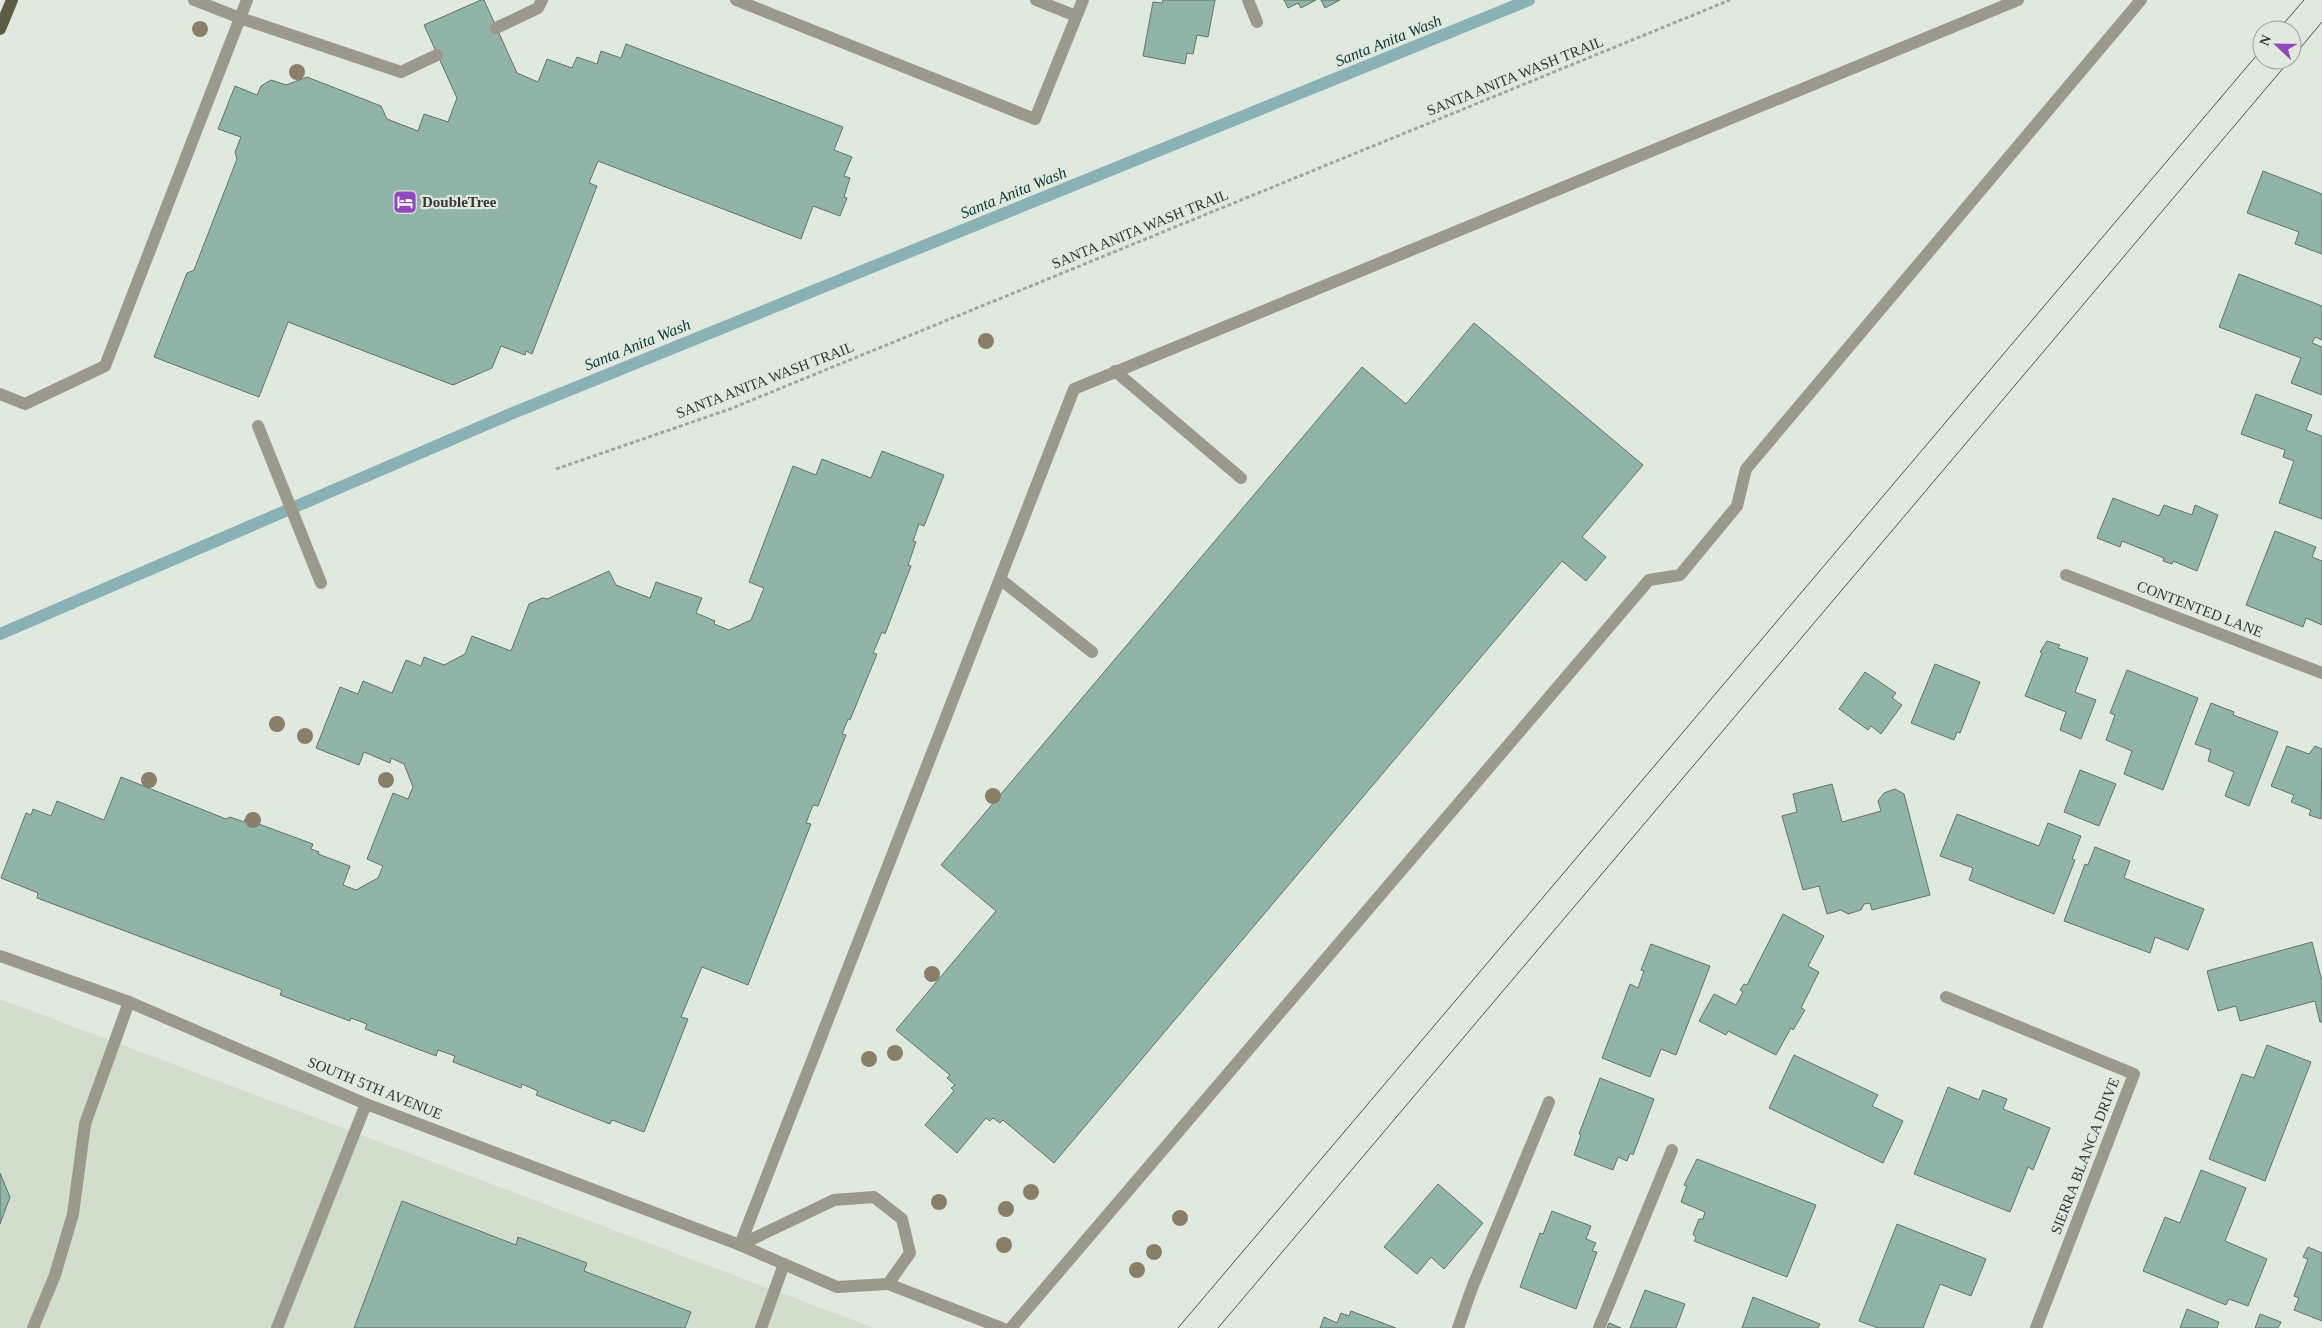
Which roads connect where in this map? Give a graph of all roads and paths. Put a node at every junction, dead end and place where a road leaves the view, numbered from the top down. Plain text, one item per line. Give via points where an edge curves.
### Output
1 (12, 0) edge
2 (194, 0) edge
3 (247, 0) edge
4 (542, 0) edge
5 (736, 0) edge
6 (1036, 0) edge
7 (1083, 0) edge
8 (1248, 0) edge
9 (1730, 0) edge
10 (2018, 0) edge
11 (2141, 0) edge
12 (1076, 16) junction
13 (240, 18) junction
14 (1257, 22) dead end
15 (496, 28) dead end
16 (0, 29) edge
17 (437, 55) dead end
18 (1115, 371) junction
19 (0, 394) edge
20 (258, 426) dead end
21 (556, 469) dead end
22 (1241, 478) dead end
23 (2066, 575) dead end
24 (1000, 579) junction
25 (320, 583) dead end
26 (1092, 652) dead end
27 (2322, 673) edge
28 (0, 956) edge
29 (1946, 997) dead end
30 (129, 1002) junction
31 (1549, 1102) dead end
32 (366, 1104) junction
33 (1672, 1150) dead end
34 (740, 1245) junction
35 (784, 1264) junction
36 (888, 1284) junction
37 (33, 1328) edge
38 (277, 1328) edge
39 (761, 1328) edge
40 (1002, 1328) edge
41 (1011, 1328) edge
42 (1458, 1328) edge
43 (1599, 1328) edge
44 (2036, 1328) edge

1 - 16 main road
2 - 13 street
3 - 13 street
4 - 15 street via 538,8
5 - 12 street via 1036,119
6 - 12 street
7 - 12 street
8 - 14 street
9 - 21 path, SANTA ANITA WASH TRAIL via 730,409
10 - 18 street
11 - 41 street via 1746,469 1737,506 1680,575 1649,580
13 - 17 street via 401,72
13 - 19 street via 105,366 25,404
18 - 22 street
18 - 24 street via 1074,388
20 - 25 street
23 - 27 street, CONTENTED LANE
24 - 26 street
24 - 34 street
28 - 30 street, SOUTH 5TH AVENUE
29 - 44 street, SIERRA BLANCA DRIVE via 2134,1074
30 - 32 street, SOUTH 5TH AVENUE
30 - 37 street via 85,1124 74,1214 55,1275
31 - 42 street
32 - 34 street, SOUTH 5TH AVENUE
32 - 38 street
33 - 43 street
34 - 35 street, SOUTH 5TH AVENUE
34 - 36 street via 834,1200 874,1197 902,1219 910,1253
35 - 36 street, SOUTH 5TH AVENUE via 837,1287
35 - 39 street
36 - 40 street

